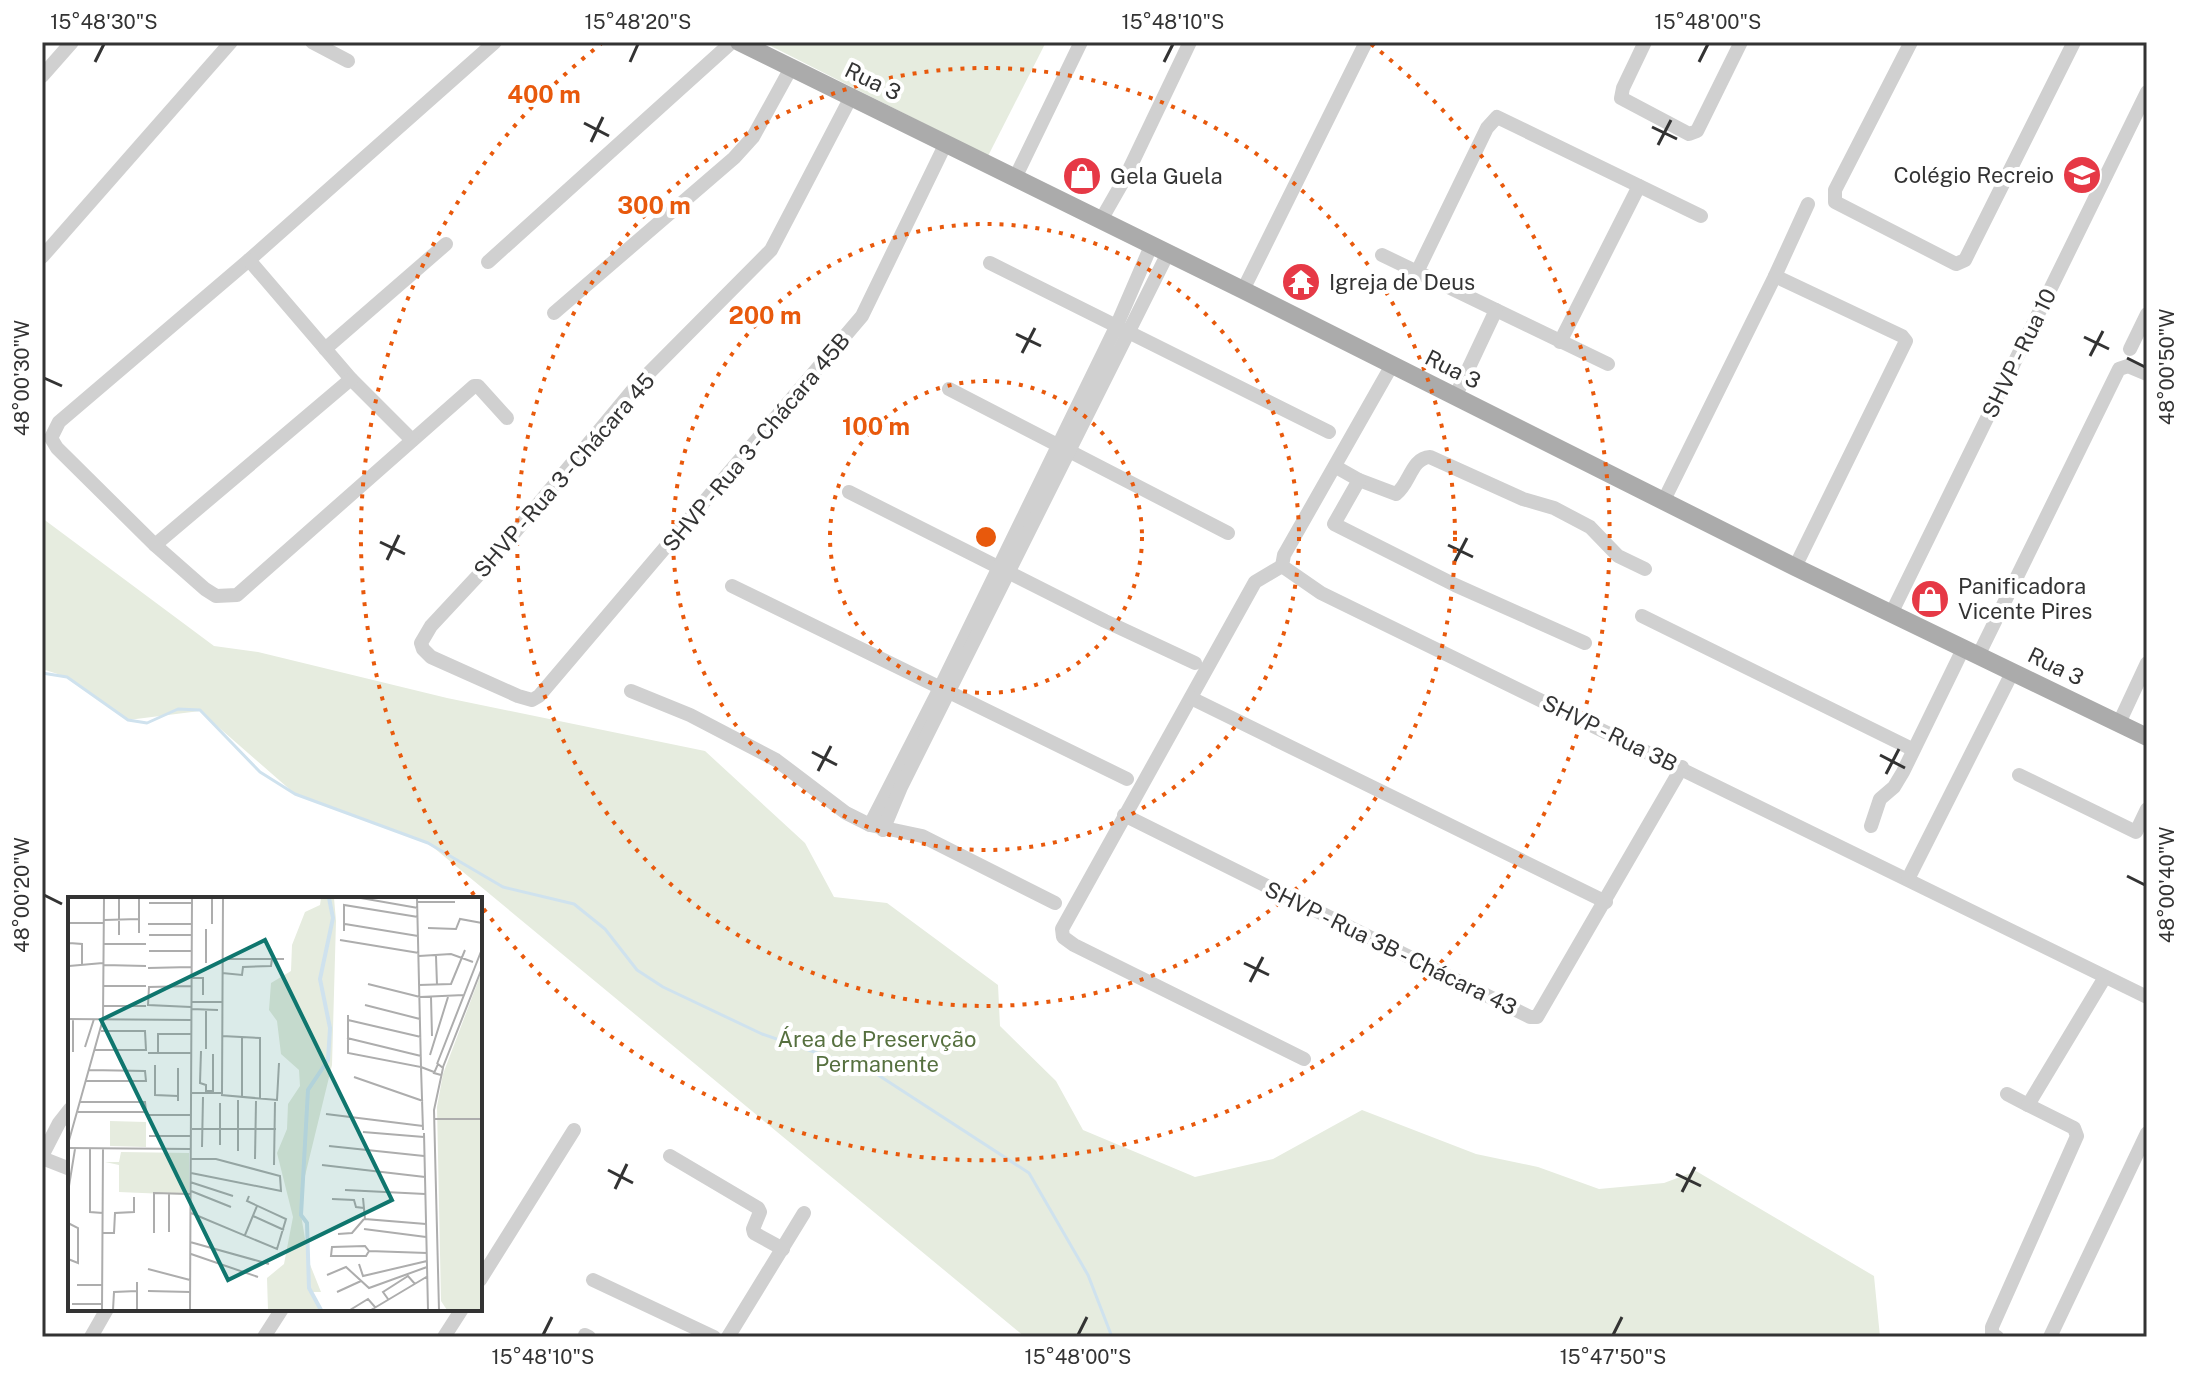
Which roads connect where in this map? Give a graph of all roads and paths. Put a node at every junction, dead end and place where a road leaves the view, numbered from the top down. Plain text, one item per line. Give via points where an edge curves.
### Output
1 (72, 42) edge
2 (231, 42) edge
3 (312, 42) edge
4 (495, 42) edge
5 (732, 42) edge
6 (739, 42) edge
7 (1081, 42) edge
8 (1190, 42) edge
9 (1366, 42) edge
10 (1645, 42) edge
11 (1741, 42) edge
12 (1911, 42) edge
13 (2074, 42) edge
14 (348, 61) dead end
15 (791, 68) junction
16 (42, 76) edge
17 (2147, 92) edge
18 (851, 97) junction
19 (946, 143) junction
20 (1015, 178) junction
21 (1639, 186) junction
22 (1808, 204) dead end
23 (1701, 216) dead end
24 (1101, 220) junction
25 (446, 244) dead end
26 (1159, 250) junction
27 (1382, 255) dead end
28 (42, 257) edge
29 (249, 260) junction
30 (488, 262) dead end
31 (990, 263) dead end
32 (1417, 272) junction
33 (1775, 276) junction
34 (1243, 290) junction
35 (1496, 310) junction
36 (554, 313) dead end
37 (2147, 314) edge
38 (1122, 330) junction
39 (1560, 342) junction
40 (325, 349) junction
41 (2130, 349) dead end
42 (1608, 364) dead end
43 (1392, 365) junction
44 (2147, 374) edge
45 (351, 379) junction
46 (949, 389) dead end
47 (1455, 397) junction
48 (507, 418) dead end
49 (1329, 432) dead end
50 (412, 440) junction
51 (1062, 449) junction
52 (1336, 467) junction
53 (1359, 480) junction
54 (849, 492) dead end
55 (1664, 500) junction
56 (1310, 511) junction
57 (1334, 524) junction
58 (1228, 533) dead end
59 (155, 545) junction
60 (1282, 566) junction
61 (1795, 567) junction
62 (1645, 569) dead end
63 (1003, 570) junction
64 (732, 586) dead end
65 (1891, 614) junction
66 (1642, 616) dead end
67 (1585, 643) dead end
68 (1971, 651) junction
69 (1195, 663) dead end
70 (2147, 663) edge
71 (2013, 671) junction
72 (631, 691) dead end
73 (945, 691) junction
74 (518, 696) joint
75 (1191, 698) junction
76 (2119, 723) junction
77 (2147, 737) edge
78 (1912, 749) junction
79 (1682, 767) junction
80 (2019, 775) dead end
81 (1127, 779) dead end
82 (2147, 809) edge
83 (1124, 815) junction
84 (1871, 826) dead end
85 (876, 828) junction
86 (2141, 835) edge
87 (1908, 879) junction
88 (1606, 902) junction
89 (1055, 903) dead end
90 (2105, 977) junction
91 (2147, 997) edge
92 (1304, 1059) dead end
93 (2007, 1094) dead end
94 (2028, 1105) junction
95 (68, 1112) edge
96 (574, 1130) dead end
97 (2147, 1133) edge
98 (670, 1156) dead end
99 (42, 1157) edge
100 (68, 1168) edge
101 (804, 1213) dead end
102 (783, 1249) junction
103 (482, 1277) edge
104 (593, 1280) dead end
105 (106, 1311) edge
106 (281, 1311) edge
107 (461, 1311) edge
108 (91, 1337) edge
109 (264, 1337) edge
110 (444, 1337) edge
111 (714, 1337) edge
112 (728, 1337) edge
113 (1997, 1337) edge
114 (2050, 1337) edge

1 - 16 street
2 - 28 street
3 - 14 street
4 - 29 street
5 - 30 street
6 - 15 main road, Rua 3
7 - 20 street
8 - 24 street
9 - 34 street
10 - 11 street via 1621,98 1689,134 1697,131
12 - 13 street via 1835,190 1835,202 1956,264 1965,260
15 - 18 main road, Rua 3
15 - 36 street via 753,137 734,158
17 - 65 street, SHVP - Rua 10
18 - 19 main road, Rua 3
18 - 74 street, SHVP - Rua 3 - Chácara 45 via 771,250 637,385 424,636 423,649 431,657
19 - 20 main road, Rua 3
19 - 74 street, SHVP - Rua 3 - Chácara 45B via 852,329 539,696
20 - 24 main road, Rua 3
21 - 23 street
21 - 32 street via 1497,117
21 - 39 street
22 - 33 street
24 - 26 main road, Rua 3
25 - 40 street
26 - 34 main road, Rua 3
26 - 38 street
27 - 32 street
29 - 40 street
29 - 59 street via 53,431 57,448
31 - 38 street
32 - 35 street
33 - 55 street
33 - 61 street via 1906,341
34 - 43 main road, Rua 3
35 - 39 street
35 - 47 street
37 - 41 street
38 - 49 street
38 - 51 street
39 - 42 street
40 - 45 street
43 - 47 main road, Rua 3
43 - 52 street
44 - 68 street via 2128,366 2119,369
45 - 50 street
45 - 59 street
46 - 51 street
47 - 55 main road, Rua 3
48 - 50 street via 474,386
50 - 59 street via 237,595 216,596
51 - 58 street
51 - 63 street
52 - 53 street
52 - 56 street
53 - 57 street
53 - 62 street via 1399,493 1418,461 1430,457 1566,514 1590,527 1618,556
54 - 63 street
55 - 61 main road, Rua 3
56 - 57 street
56 - 60 street
57 - 67 street
60 - 75 street via 1255,582
60 - 79 street, SHVP - Rua 3B via 1321,593
61 - 65 main road, Rua 3
63 - 69 street
63 - 73 street
64 - 73 street
65 - 68 main road, Rua 3
66 - 78 street
68 - 71 main road, Rua 3
68 - 78 street
70 - 76 street
71 - 76 main road, Rua 3
71 - 87 street
72 - 85 street via 776,760 846,813
73 - 81 street
73 - 85 street
75 - 83 street
75 - 88 street
76 - 77 main road, Rua 3
78 - 84 street via 1897,783 1880,799
79 - 87 street, SHVP - Rua 3B
79 - 88 street, SHVP - Rua 3B - Chácara 43
80 - 86 street
82 - 86 street
83 - 88 street, SHVP - Rua 3B - Chácara 43 via 1530,1017 1541,1015
83 - 92 street via 1064,923 1063,937
85 - 89 street via 922,836
87 - 90 street, SHVP - Rua 3B
90 - 91 street, SHVP - Rua 3B
90 - 94 street
93 - 94 street
94 - 113 street via 2074,1128 2077,1136 1992,1327
95 - 99 street
96 - 103 street
97 - 114 street
98 - 102 street via 758,1208 754,1233
99 - 100 street
101 - 102 street
102 - 112 street
104 - 111 street
105 - 108 street
106 - 109 street
107 - 110 street

